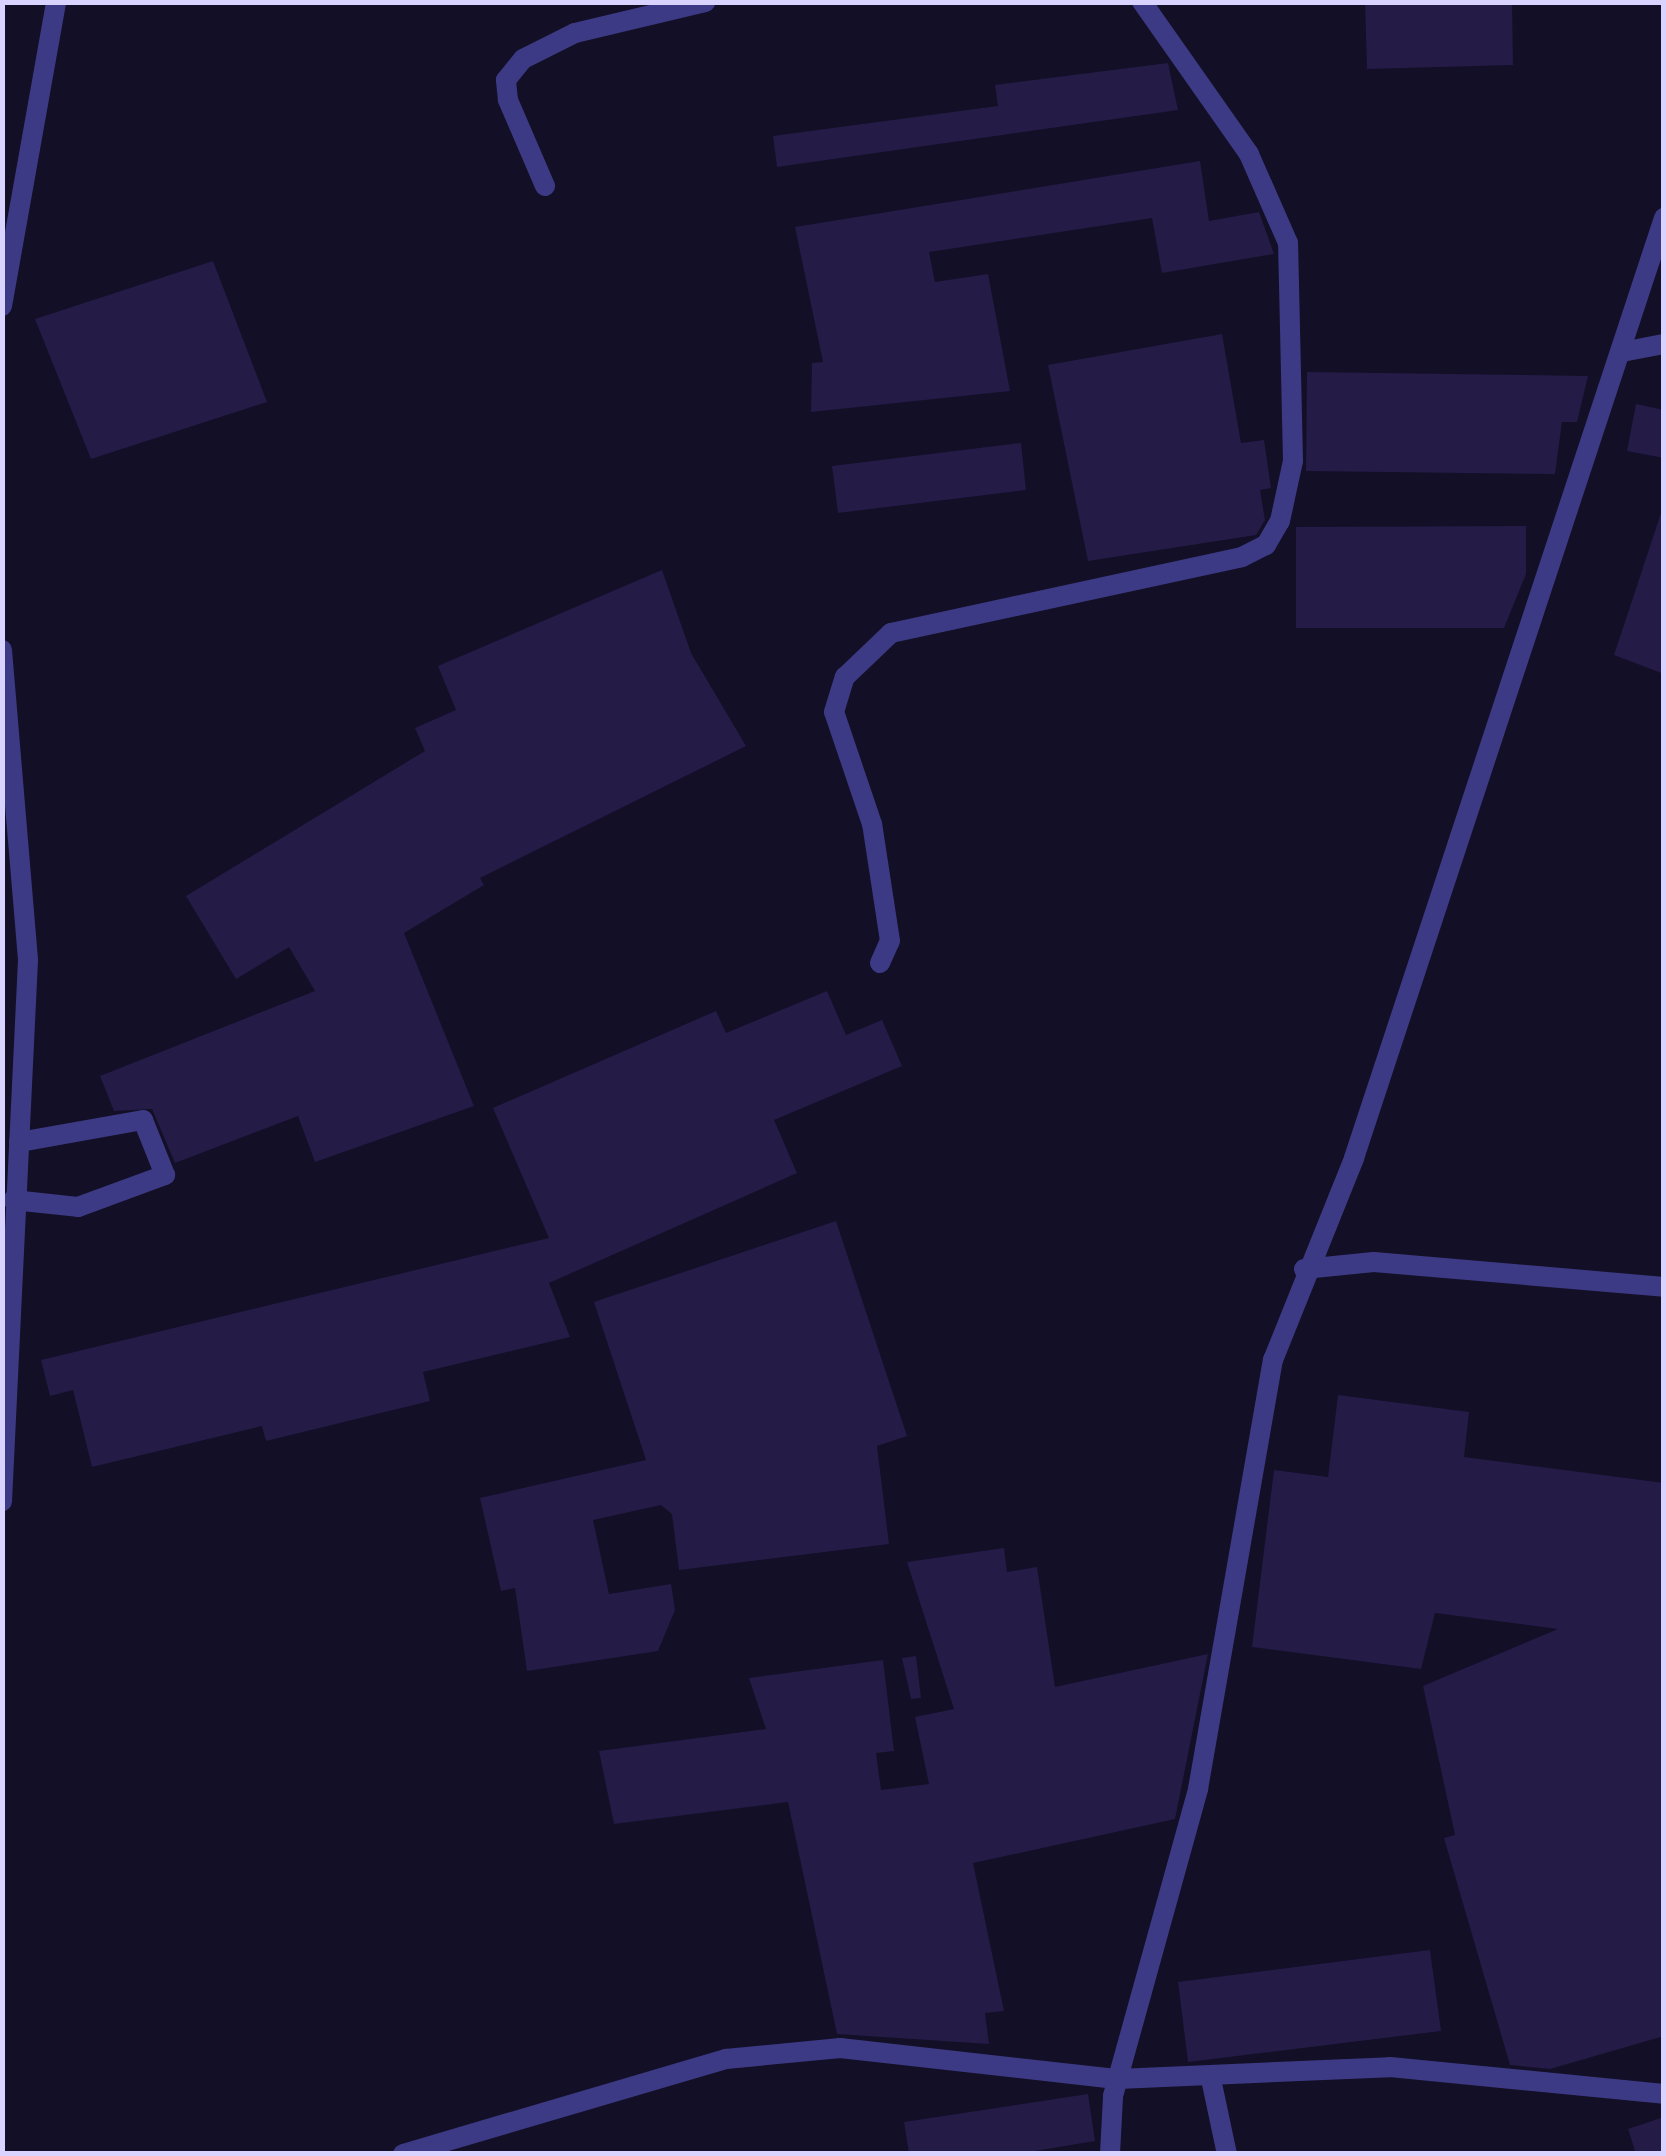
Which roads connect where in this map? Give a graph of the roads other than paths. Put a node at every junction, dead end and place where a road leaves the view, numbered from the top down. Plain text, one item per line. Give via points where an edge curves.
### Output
1 (56, 2) edge
2 (705, 2) edge
3 (1142, 2) edge
4 (545, 186) dead end
5 (1664, 218) edge
6 (2, 306) edge
7 (1664, 344) edge
8 (1622, 352) junction
9 (2, 650) edge
10 (10, 774) edge
11 (880, 962) dead end
12 (19, 1142) junction
13 (13, 1200) junction
14 (1304, 1269) junction
15 (1664, 1288) edge
16 (2, 1501) edge
17 (1118, 2079) junction
18 (1211, 2079) junction
19 (1664, 2094) edge
20 (414, 2152) edge
21 (1110, 2154) edge
22 (1228, 2154) edge

1 - 6 street
2 - 4 street via 575,33 522,59 506,80 508,100
3 - 11 street via 1249,154 1288,243 1292,461 1280,522 1266,545 1242,557 891,633 845,677 834,712 872,824 890,941
5 - 8 street
7 - 8 street
8 - 14 street via 1354,1158
9 - 10 street
10 - 12 street via 28,960
12 - 13 street
12 - 13 street via 143,1120 165,1174 78,1207
13 - 16 street
14 - 15 street via 1374,1262
14 - 17 street via 1273,1360 1198,1789
17 - 18 street
17 - 20 street via 840,2048 746,2057
17 - 21 street
18 - 19 street via 1390,2067
18 - 22 street

